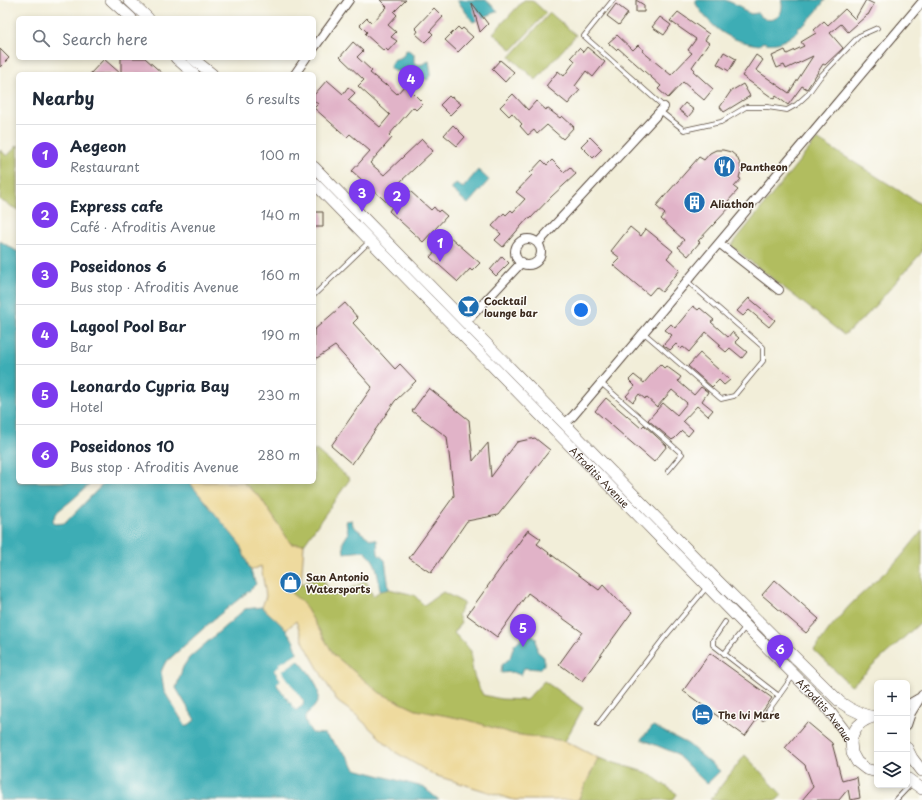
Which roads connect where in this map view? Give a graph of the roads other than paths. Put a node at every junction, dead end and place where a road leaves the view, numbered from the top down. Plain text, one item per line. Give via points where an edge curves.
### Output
1 (111, 0) edge
2 (129, 0) edge
3 (348, 0) edge
4 (612, 0) edge
5 (922, 2) edge
6 (129, 16) edge
7 (146, 16) edge
8 (877, 28) dead end
9 (316, 45) edge
10 (178, 60) edge
11 (194, 60) edge
12 (305, 60) edge
13 (192, 72) edge
14 (210, 72) edge
15 (296, 72) edge
16 (662, 109) junction
17 (316, 169) edge
18 (316, 185) edge
19 (371, 240) junction
20 (538, 243) junction
21 (719, 243) junction
22 (522, 262) junction
23 (687, 281) junction
24 (779, 290) dead end
25 (316, 293) edge
26 (466, 322) junction
27 (644, 333) junction
28 (601, 383) junction
29 (564, 424) junction
30 (668, 471) dead end
31 (708, 587) junction
32 (725, 622) dead end
33 (746, 626) junction
34 (724, 654) junction
35 (794, 675) junction
36 (778, 696) junction
37 (921, 696) edge
38 (910, 703) edge
39 (874, 716) edge
40 (910, 716) edge
41 (762, 718) dead end
42 (874, 718) edge
43 (598, 724) dead end
44 (851, 742) junction
45 (909, 752) edge
46 (874, 771) edge
47 (922, 771) edge
48 (914, 783) edge
49 (896, 800) edge

1 - 6 main road
2 - 7 main road
3 - 9 street
4 - 16 lane via 584,36
5 - 21 street
8 - 16 lane via 859,36 820,77 807,96 787,110 746,107 721,122 684,130
10 - 13 main road
11 - 14 main road
12 - 15 street
16 - 20 street
17 - 26 main road, Afroditis Avenue
18 - 19 main road, Afroditis Avenue
19 - 25 lane
19 - 31 main road, Afroditis Avenue
20 - 22 street via 540,258 530,264
20 - 22 street via 529,238 518,243 516,254
21 - 23 street
21 - 24 street
22 - 26 street
23 - 27 street
23 - 27 lane via 764,347 764,361 734,396 721,399
26 - 29 main road, Afroditis Avenue
27 - 28 street
28 - 29 street
28 - 30 lane via 682,454
29 - 39 main road, Afroditis Avenue via 840,702 853,711
31 - 33 main road, Afroditis Avenue
31 - 43 lane via 664,638
32 - 34 lane via 712,643
33 - 34 lane
33 - 35 main road, Afroditis Avenue
34 - 36 lane
35 - 36 lane
35 - 44 main road, Afroditis Avenue via 833,715
36 - 41 lane
37 - 38 street
37 - 40 street
42 - 44 main road via 860,723 853,732
44 - 46 main road, Afroditis Avenue via 852,753 857,762
45 - 47 main road
48 - 49 lane

